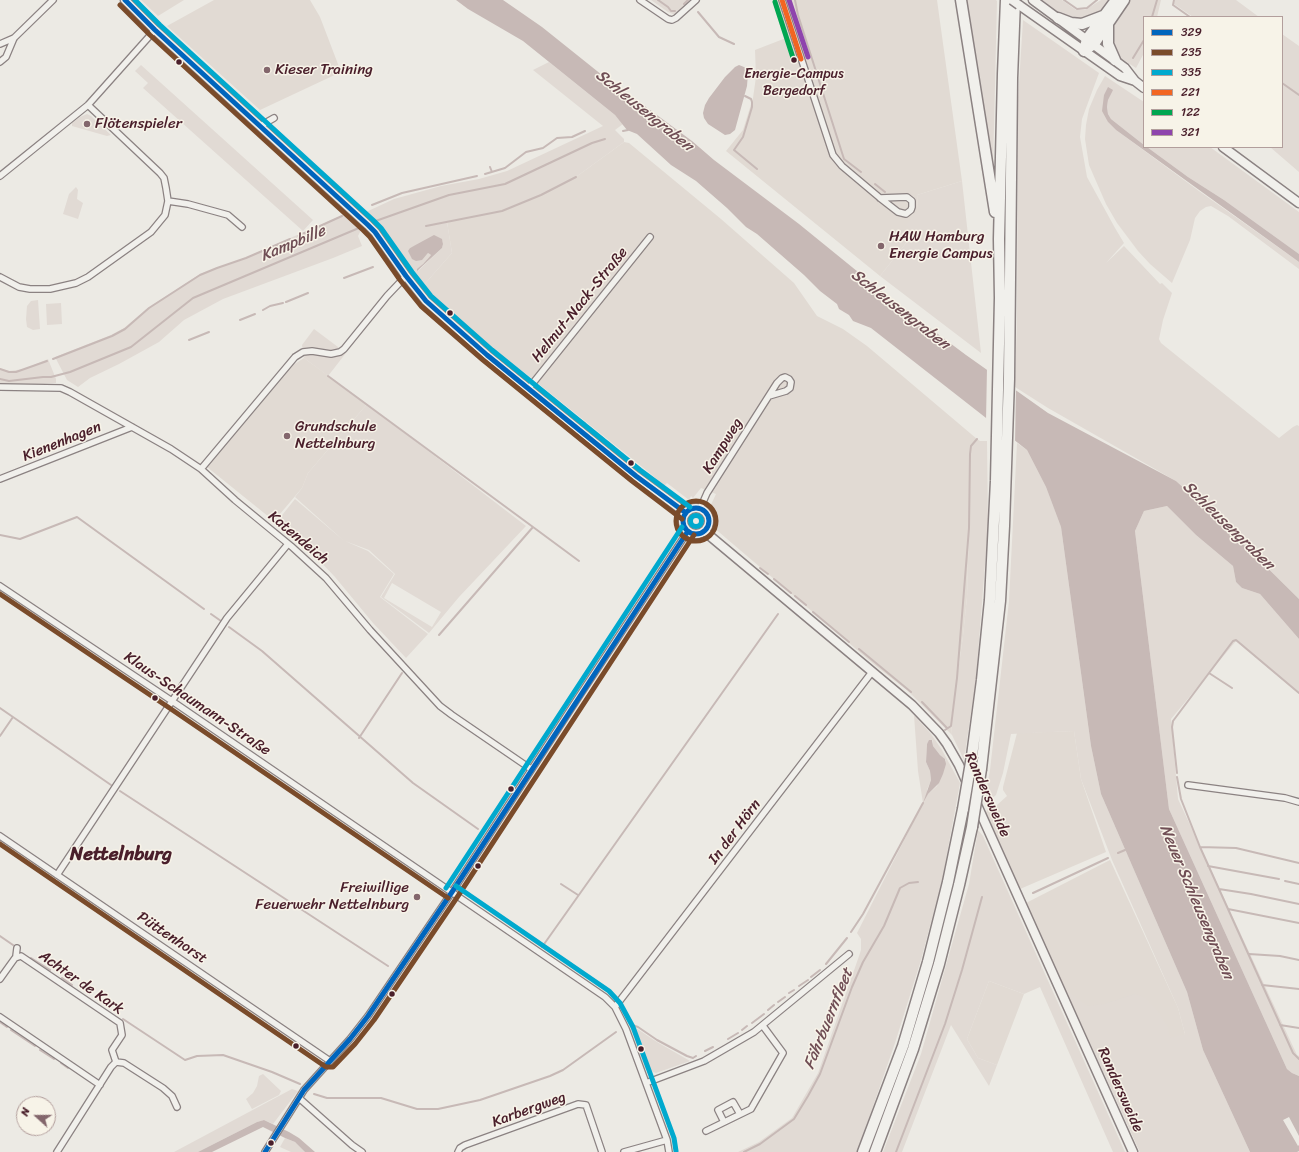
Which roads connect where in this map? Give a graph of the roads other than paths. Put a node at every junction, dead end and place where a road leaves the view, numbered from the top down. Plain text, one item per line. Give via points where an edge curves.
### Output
1 (53, 0) edge
2 (125, 0) edge
3 (640, 0) edge
4 (696, 0) edge
5 (782, 0) edge
6 (961, 0) edge
7 (1006, 0) edge
8 (1116, 0) edge
9 (1124, 0) edge
10 (1034, 1) edge
11 (1015, 2) edge
12 (1058, 18) junction
13 (1106, 20) junction
14 (155, 30) junction
15 (14, 38) junction
16 (1090, 41) junction
17 (0, 44) edge
18 (1084, 51) junction
19 (1115, 60) junction
20 (0, 62) edge
21 (1136, 81) junction
22 (1143, 87) edge
23 (88, 106) junction
24 (274, 118) dead end
25 (260, 126) junction
26 (1224, 148) edge
27 (0, 176) edge
28 (880, 198) junction
29 (168, 201) junction
30 (1299, 203) edge
31 (242, 227) dead end
32 (650, 237) dead end
33 (999, 239) junction
34 (406, 276) junction
35 (0, 277) edge
36 (0, 387) edge
37 (529, 388) junction
38 (769, 396) dead end
39 (132, 427) junction
40 (201, 469) junction
41 (0, 479) edge
42 (700, 509) junction
43 (686, 513) junction
44 (688, 531) junction
45 (704, 531) junction
46 (288, 544) junction
47 (0, 586) edge
48 (872, 672) junction
49 (172, 701) junction
50 (531, 768) junction
51 (1188, 785) dead end
52 (1299, 802) edge
53 (0, 836) edge
54 (57, 875) junction
55 (452, 892) junction
56 (17, 948) dead end
57 (849, 954) dead end
58 (16, 956) junction
59 (0, 979) edge
60 (615, 1007) junction
61 (0, 1017) edge
62 (762, 1026) junction
63 (330, 1060) junction
64 (116, 1062) junction
65 (646, 1083) junction
66 (100, 1085) junction
67 (299, 1098) junction
68 (177, 1107) dead end
69 (740, 1114) junction
70 (724, 1122) junction
71 (706, 1131) dead end
72 (666, 1140) junction
73 (57, 1152) edge
74 (265, 1152) edge
75 (362, 1152) edge
76 (458, 1152) edge
77 (602, 1152) edge
78 (624, 1152) edge
79 (669, 1152) edge
80 (863, 1152) edge
81 (875, 1152) edge
82 (1133, 1152) edge

1 - 15 street
2 - 14 street
3 - 4 street via 672,20
5 - 28 street via 833,155 842,166
6 - 33 highway
7 - 33 highway
8 - 13 highway
9 - 13 highway
10 - 12 street
11 - 18 street, bridge
11 - 81 highway, bridge via 1007,458 1000,601 981,769 972,827 939,964 913,1050
12 - 13 highway via 1082,24
12 - 16 street
13 - 16 highway
13 - 19 highway via 1109,49
14 - 23 street
14 - 25 street
15 - 17 street
15 - 20 street via 6,57
16 - 18 highway
16 - 19 street
18 - 21 street via 1120,76
19 - 21 street
21 - 22 street
23 - 27 street
23 - 29 street via 160,173 164,178
24 - 25 street
25 - 34 street via 375,232
26 - 30 street
28 - 28 street via 902,213 909,212 912,207 912,201 907,197
29 - 31 street via 228,215
29 - 35 street via 165,215 155,229 117,258 76,283 50,289 30,289 19,287
32 - 37 street, Helmut-Nack-Straße
33 - 80 highway, bridge via 998,372 990,600 972,756 948,882 928,962 903,1046
34 - 37 street via 426,302
34 - 40 street via 340,352 331,354 312,351 295,356
36 - 39 street, Katendeich via 61,388 82,397
37 - 43 street via 640,479
38 - 42 street, Kampweg
39 - 40 street, Katendeich
39 - 41 street, Kienenhagen
40 - 46 street, Katendeich
42 - 43 street
42 - 45 street via 705,512 708,519
43 - 44 street via 683,520
44 - 45 street via 696,534
44 - 50 street
45 - 48 street, Randersweide
46 - 49 street via 227,618
46 - 50 street, Katendeich via 326,578 440,706
47 - 49 street, Klaus-Schaumann-Straße
48 - 60 street, In der Hörn
48 - 82 street, Randersweide via 924,717 954,754
49 - 54 street
49 - 55 street, Klaus-Schaumann-Straße
50 - 55 street
51 - 52 street
53 - 54 street, Püttenhorst
54 - 63 street, Püttenhorst
55 - 60 street, Klaus-Schaumann-Straße via 605,997
55 - 63 street via 368,1016
56 - 58 street
57 - 62 street
58 - 59 street, Achter de Kark
58 - 64 street, Achter de Kark via 21,956 120,1023 122,1035 112,1050
60 - 65 street
61 - 66 street
62 - 65 street via 706,1060
62 - 69 street via 783,1053 751,1109
63 - 67 street
64 - 66 street
64 - 68 street via 124,1063 162,1088 172,1096
65 - 72 street
66 - 73 street
67 - 74 street
67 - 75 street
69 - 70 street
69 - 70 street via 733,1102 718,1110
70 - 71 street
72 - 78 street
72 - 79 street
76 - 77 street, Karbergweg via 460,1148 578,1104 586,1105

